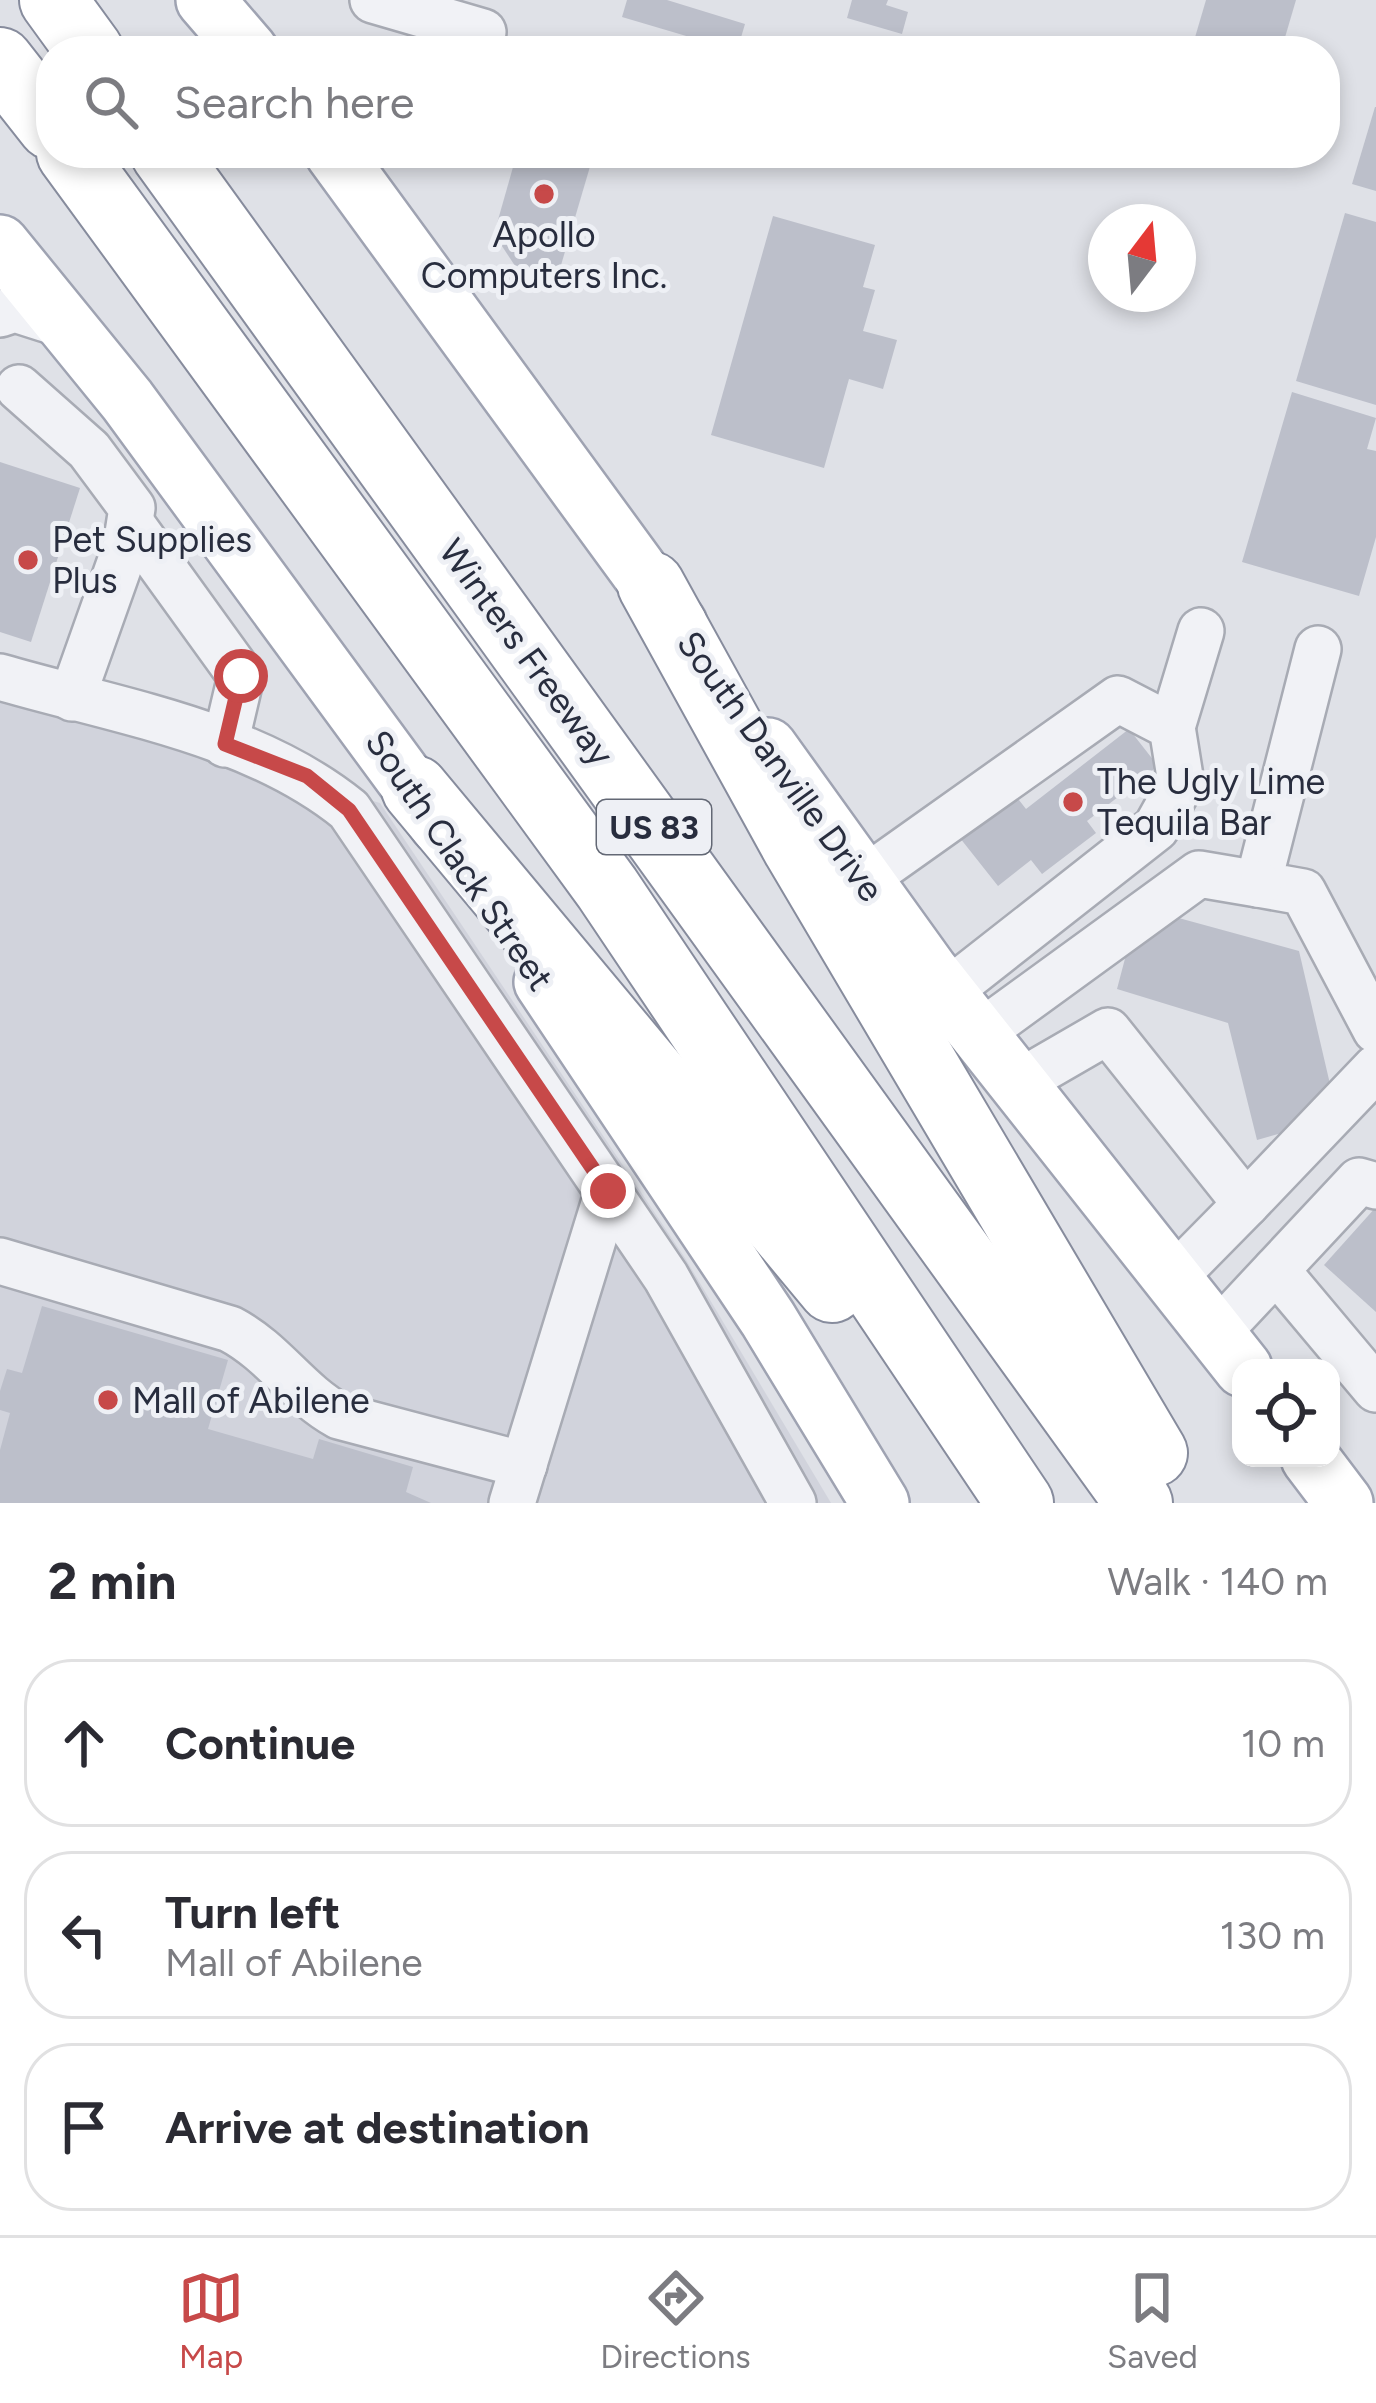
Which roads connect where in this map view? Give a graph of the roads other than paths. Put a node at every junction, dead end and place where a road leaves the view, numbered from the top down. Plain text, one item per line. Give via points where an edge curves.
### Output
1 (53, 0) edge
2 (205, 0) edge
3 (373, 0) edge
4 (484, 28) edge
5 (79, 36) edge
6 (236, 36) edge
7 (0, 62) edge
8 (36, 107) edge
9 (81, 168) edge
10 (175, 168) edge
11 (345, 168) edge
12 (0, 244) edge
13 (0, 314) edge
14 (65, 325) junction
15 (19, 388) dead end
16 (132, 525) junction
17 (651, 585) junction
18 (1201, 631) dead end
19 (1318, 649) dead end
20 (0, 677) edge
21 (72, 698) junction
22 (1172, 727) junction
23 (225, 744) junction
24 (415, 789) junction
25 (863, 880) junction
26 (1258, 884) junction
27 (963, 1013) junction
28 (1376, 1030) edge
29 (1376, 1068) edge
30 (1018, 1083) junction
31 (1376, 1187) edge
32 (608, 1191) junction
33 (1246, 1204) junction
34 (0, 1261) edge
35 (1172, 1279) junction
36 (1283, 1279) junction
37 (1229, 1351) edge
38 (1376, 1389) edge
39 (1317, 1467) edge
40 (518, 1484) edge
41 (793, 1503) edge
42 (880, 1503) edge
43 (1010, 1503) edge
44 (1021, 1503) edge
45 (1139, 1503) edge
46 (1183, 1503) edge
47 (1344, 1503) edge

1 - 5 highway
2 - 6 main road
3 - 4 lane
7 - 8 highway
9 - 44 highway, Winters Freeway / US 83 via 607,888
10 - 45 highway, Winters Freeway / US 83
11 - 17 main road, South Danville Drive
12 - 14 main road, South Clack Street
13 - 14 lane via 15,309
14 - 24 main road, South Clack Street
15 - 16 lane via 119,484
16 - 21 lane
16 - 23 lane via 241,676
17 - 25 main road, South Danville Drive
17 - 46 highway via 796,848
18 - 22 lane
19 - 26 lane
20 - 21 lane
21 - 23 lane
22 - 25 lane via 1118,700
22 - 27 lane via 1181,783 1156,828
23 - 32 lane via 307,776 349,810
24 - 42 main road, South Clack Street via 768,1319
24 - 43 highway
25 - 27 main road, South Danville Drive
26 - 27 lane via 1199,874
26 - 28 lane via 1303,892
27 - 30 main road, South Danville Drive
29 - 33 lane
30 - 33 lane via 1108,1031
30 - 35 main road, South Danville Drive
31 - 36 lane via 1359,1181
32 - 40 lane
32 - 41 lane via 666,1277
33 - 35 lane
34 - 40 lane via 230,1329 259,1344 315,1403 339,1416
35 - 37 main road, South Danville Drive
36 - 37 lane
36 - 38 lane
39 - 47 main road

